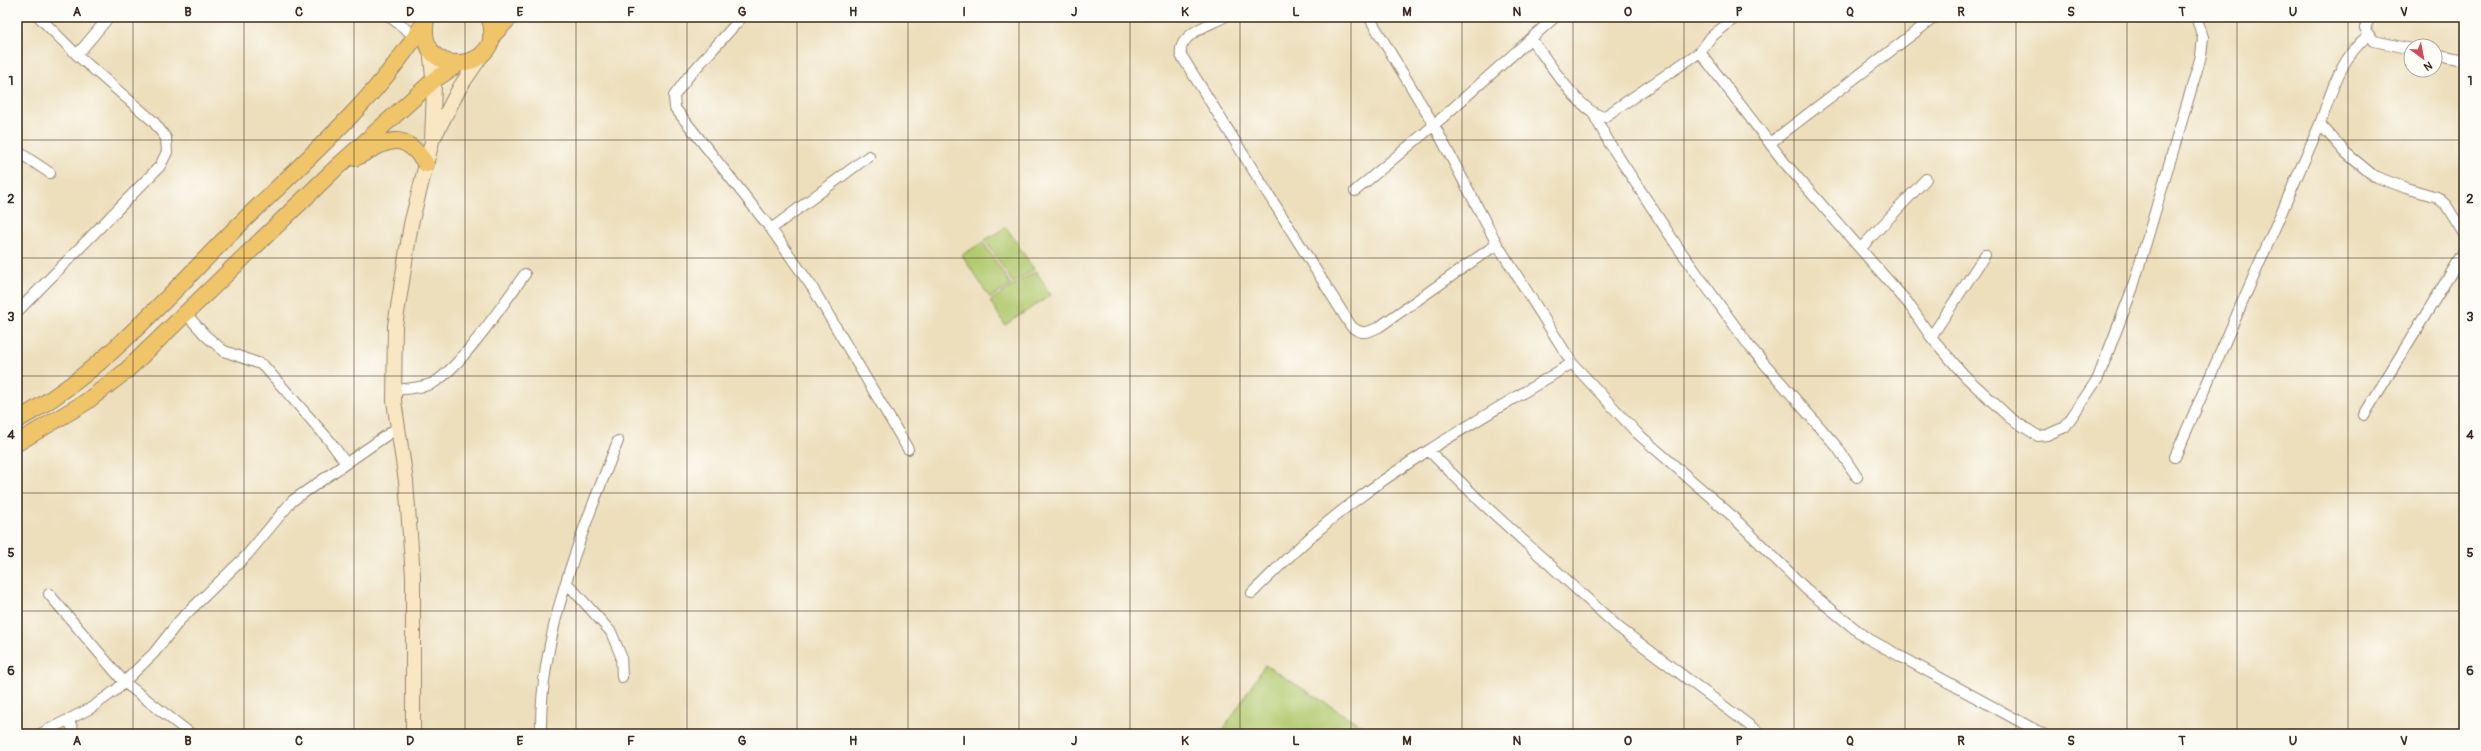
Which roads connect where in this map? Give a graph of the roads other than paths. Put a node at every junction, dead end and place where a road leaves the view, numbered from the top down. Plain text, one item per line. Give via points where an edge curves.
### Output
1 (39, 17) edge
2 (109, 17) edge
3 (390, 17) edge
4 (489, 17) edge
5 (510, 17) edge
6 (742, 17) edge
7 (1224, 17) edge
8 (1370, 17) edge
9 (1555, 17) edge
10 (1736, 17) edge
11 (1935, 17) edge
12 (2196, 17) edge
13 (2370, 17) edge
14 (426, 19) edge
15 (2369, 35) junction
16 (416, 37) junction
17 (491, 37) junction
18 (1531, 39) junction
19 (430, 47) junction
20 (2403, 47) edge
21 (484, 52) junction
22 (1700, 52) junction
23 (77, 55) junction
24 (2443, 56) edge
25 (2464, 60) edge
26 (458, 64) junction
27 (434, 80) junction
28 (1594, 115) junction
29 (2320, 124) junction
30 (1434, 125) junction
31 (432, 141) junction
32 (1770, 143) junction
33 (17, 151) edge
34 (869, 156) dead end
35 (426, 164) junction
36 (336, 168) junction
37 (50, 173) dead end
38 (1926, 180) dead end
39 (1355, 191) dead end
40 (771, 229) junction
41 (2464, 234) edge
42 (1497, 244) junction
43 (1861, 248) junction
44 (2464, 252) edge
45 (1985, 254) dead end
46 (525, 274) dead end
47 (17, 312) edge
48 (187, 315) junction
49 (140, 324) junction
50 (1932, 336) junction
51 (156, 343) junction
52 (1572, 363) junction
53 (394, 390) junction
54 (2364, 415) dead end
55 (17, 420) edge
56 (396, 428) junction
57 (618, 441) dead end
58 (17, 443) edge
59 (908, 449) dead end
60 (1429, 451) junction
61 (2175, 457) dead end
62 (345, 462) junction
63 (1857, 477) dead end
64 (566, 582) junction
65 (1252, 593) dead end
66 (49, 594) dead end
67 (622, 677) dead end
68 (124, 682) junction
69 (69, 721) junction
70 (40, 734) edge
71 (75, 734) edge
72 (191, 734) edge
73 (413, 734) edge
74 (541, 734) edge
75 (1761, 734) edge
76 (2044, 734) edge

1 - 23 street
2 - 23 street
3 - 16 street
4 - 17 main road
5 - 17 main road
6 - 40 street via 674,96 676,108
7 - 42 street via 1183,40 1180,47 1181,55 1358,333 1367,333 1379,327
8 - 30 street
9 - 18 street
10 - 22 street via 1711,37
11 - 32 street
12 - 50 street via 2203,37 2201,56 2132,290 2098,378 2065,427 2038,436 2010,418 1965,376
13 - 15 street via 2365,28
14 - 16 main road
14 - 19 main road via 425,40
15 - 20 street via 2374,41
15 - 29 street via 2353,50 2334,84
16 - 49 main road via 335,132
17 - 21 main road
18 - 28 street via 1578,100
18 - 30 street
19 - 26 main road via 435,56
19 - 27 street
21 - 26 main road via 470,62
21 - 31 street via 460,87
22 - 28 street via 1604,117
22 - 32 street
23 - 47 street via 153,121 166,138 167,152 160,166
24 - 25 street
26 - 27 main road
27 - 31 street
27 - 36 main road
28 - 63 street via 1610,144 1673,239 1750,347 1837,447
29 - 41 street via 2346,153 2374,176 2437,197 2446,205
29 - 61 street
30 - 39 street
30 - 42 street
31 - 35 street
32 - 43 street via 1820,204
33 - 37 street
34 - 40 street
35 - 36 main road via 407,142 396,140
35 - 53 street via 411,224 395,326
36 - 48 main road
38 - 43 street
40 - 59 street via 812,287
42 - 52 street
43 - 50 street via 1908,303
44 - 54 street
45 - 50 street
46 - 53 street via 458,361 442,377 421,387
48 - 51 main road
48 - 62 street via 224,351 263,365
49 - 51 main road
49 - 55 main road via 76,381
51 - 58 main road via 126,371 86,402
52 - 60 street
52 - 76 street via 1637,433 1730,514 1806,589 1865,637
53 - 56 street
56 - 62 street
56 - 73 street via 406,482 413,576
57 - 64 street via 577,543
60 - 65 street via 1386,478 1328,522
60 - 75 street via 1618,627
62 - 68 street via 292,501 238,564 180,620 154,653
64 - 67 street via 612,632 621,656
64 - 74 street via 549,657
66 - 68 street
68 - 69 street via 91,708
68 - 72 street
69 - 70 street
69 - 71 street

